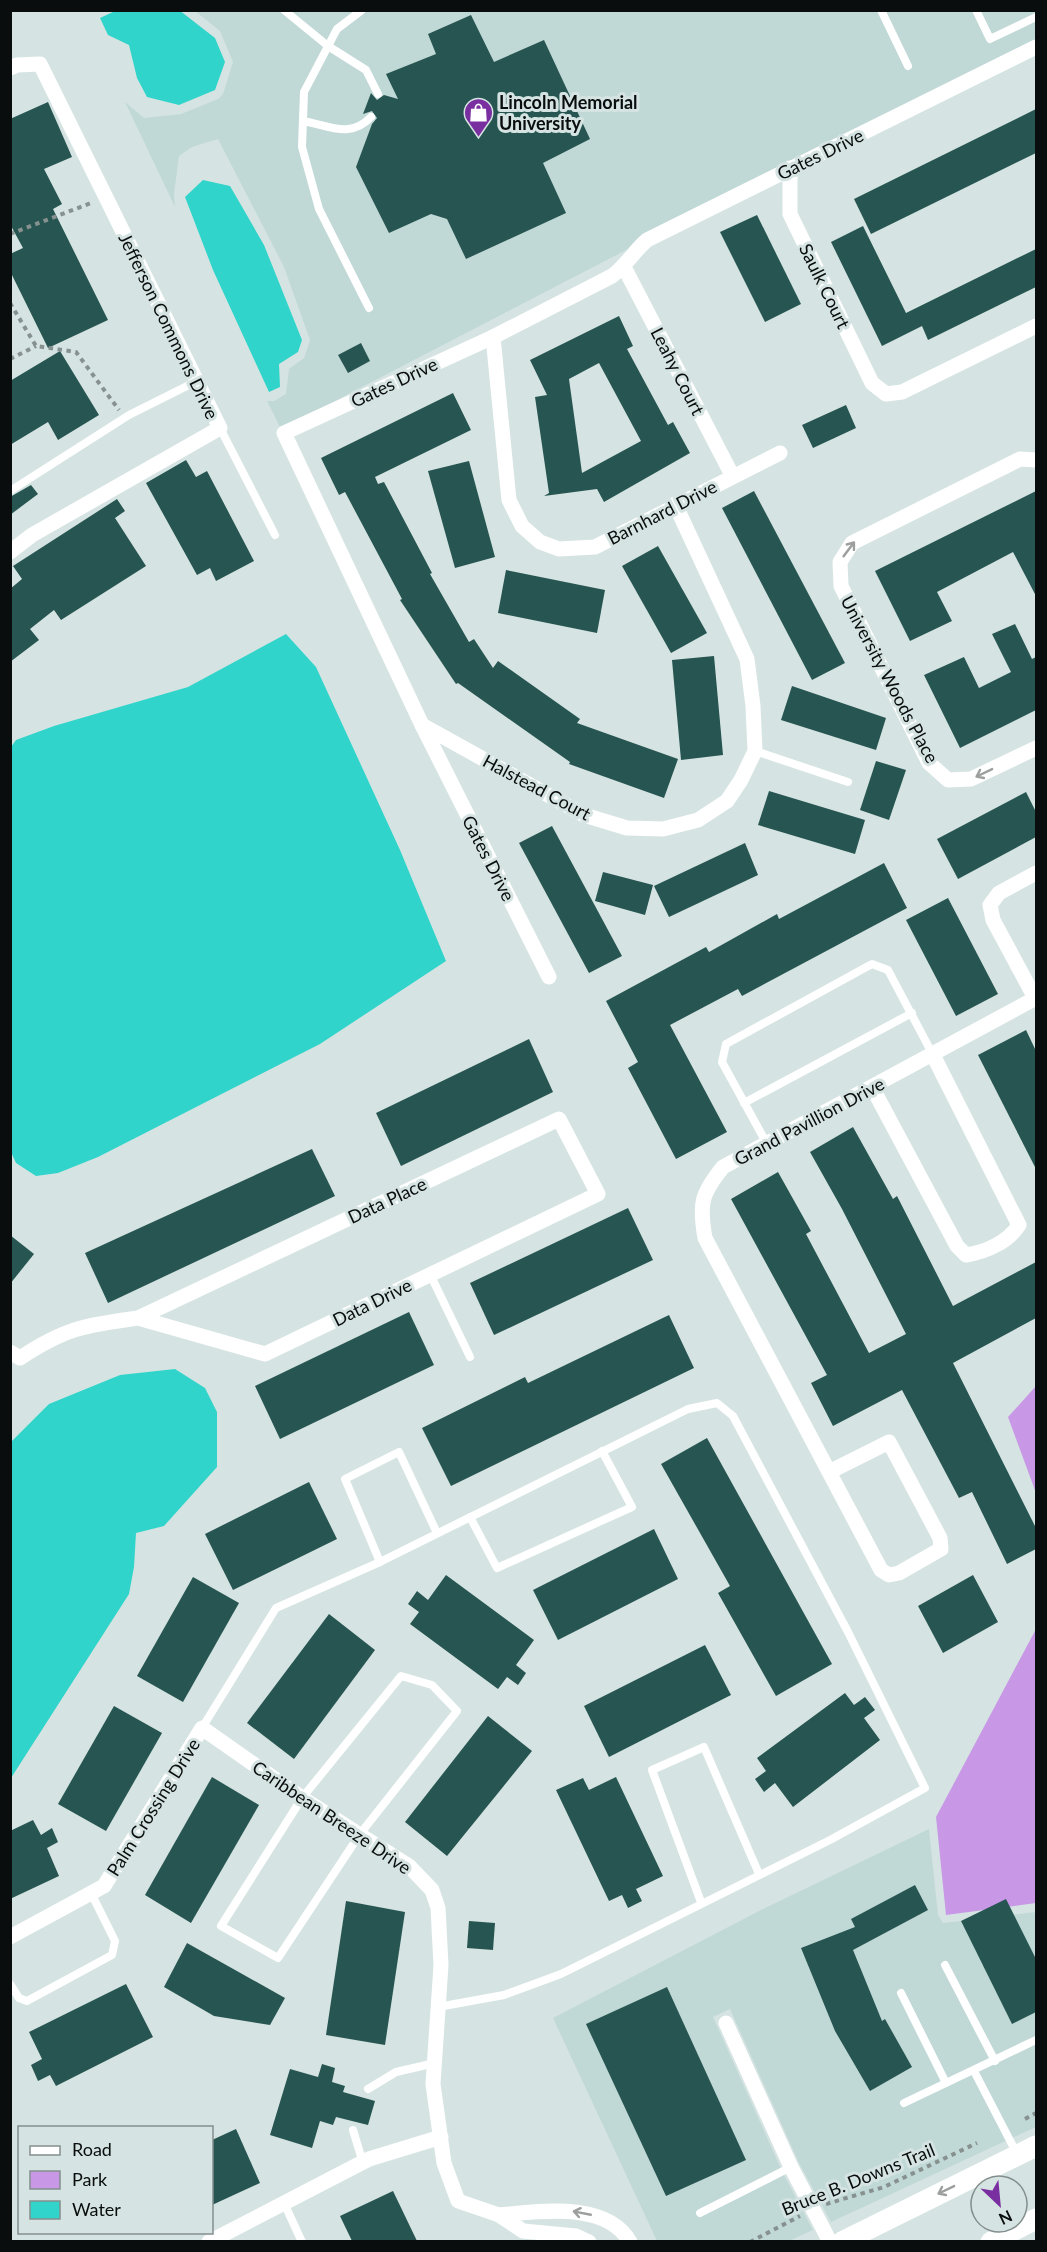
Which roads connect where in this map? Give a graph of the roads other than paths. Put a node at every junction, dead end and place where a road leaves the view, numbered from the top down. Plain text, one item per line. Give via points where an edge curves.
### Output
1 (284, 10) edge
2 (362, 10) edge
3 (881, 10) edge
4 (976, 10) edge
5 (1036, 17) edge
6 (328, 46) junction
7 (1036, 48) edge
8 (908, 66) dead end
9 (10, 68) edge
10 (378, 94) dead end
11 (371, 117) dead end
12 (303, 121) junction
13 (790, 168) junction
14 (624, 267) junction
15 (369, 308) dead end
16 (1036, 326) edge
17 (493, 337) junction
18 (197, 381) junction
19 (220, 428) junction
20 (780, 453) dead end
21 (1036, 460) edge
22 (732, 475) junction
23 (10, 491) edge
24 (675, 504) junction
25 (275, 535) dead end
26 (10, 552) edge
27 (422, 725) junction
28 (1036, 748) edge
29 (755, 751) junction
30 (848, 782) dead end
31 (1036, 873) edge
32 (549, 977) dead end
33 (1036, 998) edge
34 (912, 1012) junction
35 (933, 1055) junction
36 (872, 1087) junction
37 (744, 1103) junction
38 (766, 1144) junction
39 (598, 1194) joint
40 (430, 1274) junction
41 (138, 1318) junction
42 (10, 1352) edge
43 (470, 1357) dead end
44 (602, 1451) junction
45 (829, 1472) junction
46 (470, 1517) junction
47 (437, 1533) junction
48 (380, 1562) junction
49 (202, 1728) junction
50 (302, 1798) junction
51 (360, 1834) junction
52 (759, 1874) junction
53 (92, 1893) junction
54 (700, 1902) junction
55 (10, 1936) edge
56 (945, 1965) dead end
57 (10, 1984) edge
58 (901, 1994) dead end
59 (438, 2007) junction
60 (726, 2023) dead end
61 (1036, 2040) edge
62 (995, 2061) junction
63 (435, 2063) junction
64 (974, 2071) junction
65 (946, 2083) junction
66 (368, 2089) dead end
67 (904, 2103) dead end
68 (353, 2130) dead end
69 (441, 2138) junction
70 (1027, 2151) edge
71 (363, 2163) junction
72 (791, 2167) junction
73 (285, 2203) junction
74 (700, 2213) dead end
75 (499, 2214) junction
76 (1036, 2219) edge
77 (209, 2241) edge
78 (302, 2241) edge
79 (589, 2241) edge
80 (630, 2241) edge
81 (830, 2241) edge
82 (842, 2241) edge
83 (991, 2241) edge

1 - 6 lane
2 - 6 lane via 337,29
3 - 8 lane
4 - 5 lane via 990,39
6 - 10 lane via 366,70
6 - 12 lane via 304,92
7 - 13 street, Gates Drive
9 - 18 street, Jefferson Commons Drive via 40,64
11 - 12 lane via 351,131
12 - 15 lane via 302,147 319,209
13 - 14 street, Gates Drive via 647,240
13 - 16 street, Saulk Court via 790,214 872,383 886,394 902,392
14 - 17 street, Gates Drive
14 - 22 street, Leahy Court
17 - 24 street, Barnhard Drive via 509,500 522,526 540,542 559,549 595,547
17 - 27 street, Gates Drive via 284,433
18 - 19 street, Jefferson Commons Drive
18 - 23 lane via 124,418
19 - 25 lane
19 - 26 street, Jefferson Commons Drive via 32,535
20 - 22 street, Barnhard Drive
28 -> 21 street, University Woods Place via 971,779 948,780 929,763 842,585 840,562 852,543 1020,459
22 - 24 street, Barnhard Drive
24 - 29 street, Halstead Court via 747,659
27 - 29 street, Halstead Court via 584,815 627,828 663,829 698,820 727,801
27 - 32 street, Gates Drive
29 - 30 lane
31 - 33 street via 999,893 990,905 993,920
33 - 35 street, Grand Pavillion Drive
34 - 35 lane
34 - 37 lane
34 - 37 lane via 888,970 872,964 726,1044 722,1062
35 - 36 street, Grand Pavillion Drive
35 - 36 street via 1019,1225 1012,1235 980,1252 966,1255 957,1246
36 - 38 street, Grand Pavillion Drive
37 - 38 lane
38 - 45 street, Grand Pavillion Drive via 723,1167 710,1184 700,1210 705,1238
39 - 40 street, Data Drive
39 - 41 street, Data Place via 559,1119
40 - 41 street, Data Drive via 265,1354
40 - 43 lane
41 - 42 street via 82,1326 51,1337 20,1358
44 - 46 lane
44 - 46 lane via 632,1507 496,1568
44 - 52 lane via 688,1409 717,1403 733,1416 848,1632 925,1788
45 - 45 street, Grand Pavillion Drive via 881,1570 889,1575 899,1573 941,1549 940,1538 890,1442
46 - 47 lane
47 - 48 lane
47 - 48 lane via 399,1452 345,1479
48 - 49 lane via 276,1608
49 - 50 street, Caribbean Breeze Drive
49 - 53 street, Palm Crossing Drive via 104,1886
50 - 51 street, Caribbean Breeze Drive
50 - 51 lane via 221,1926 278,1958
50 - 51 lane via 401,1677 432,1685 457,1711
51 - 59 street, Caribbean Breeze Drive via 409,1866 432,1890 438,1908 440,1942
52 - 54 lane
52 - 54 lane via 704,1747 652,1770
53 - 55 street, Palm Crossing Drive
53 - 57 lane via 115,1941 112,1955 27,2001 19,1998
54 - 59 lane via 561,1974 504,1995
56 - 62 lane
58 - 65 lane
59 - 63 street, Caribbean Breeze Drive
60 - 72 street
61 - 62 lane
62 - 64 lane
63 - 66 lane via 396,2072
63 - 69 street, Caribbean Breeze Drive
64 - 65 lane
64 - 70 lane
65 - 67 lane
68 - 71 lane
69 - 71 street
69 - 75 street, Caribbean Breeze Drive via 444,2163 458,2201
70 -> 82 main road
71 - 73 street
72 - 74 lane
72 - 81 street
73 - 77 street
73 - 78 lane
75 - 79 street, Caribbean Breeze Drive via 523,2231
80 -> 75 street, Caribbean Breeze Drive via 599,2216 566,2210
76 - 83 main road

